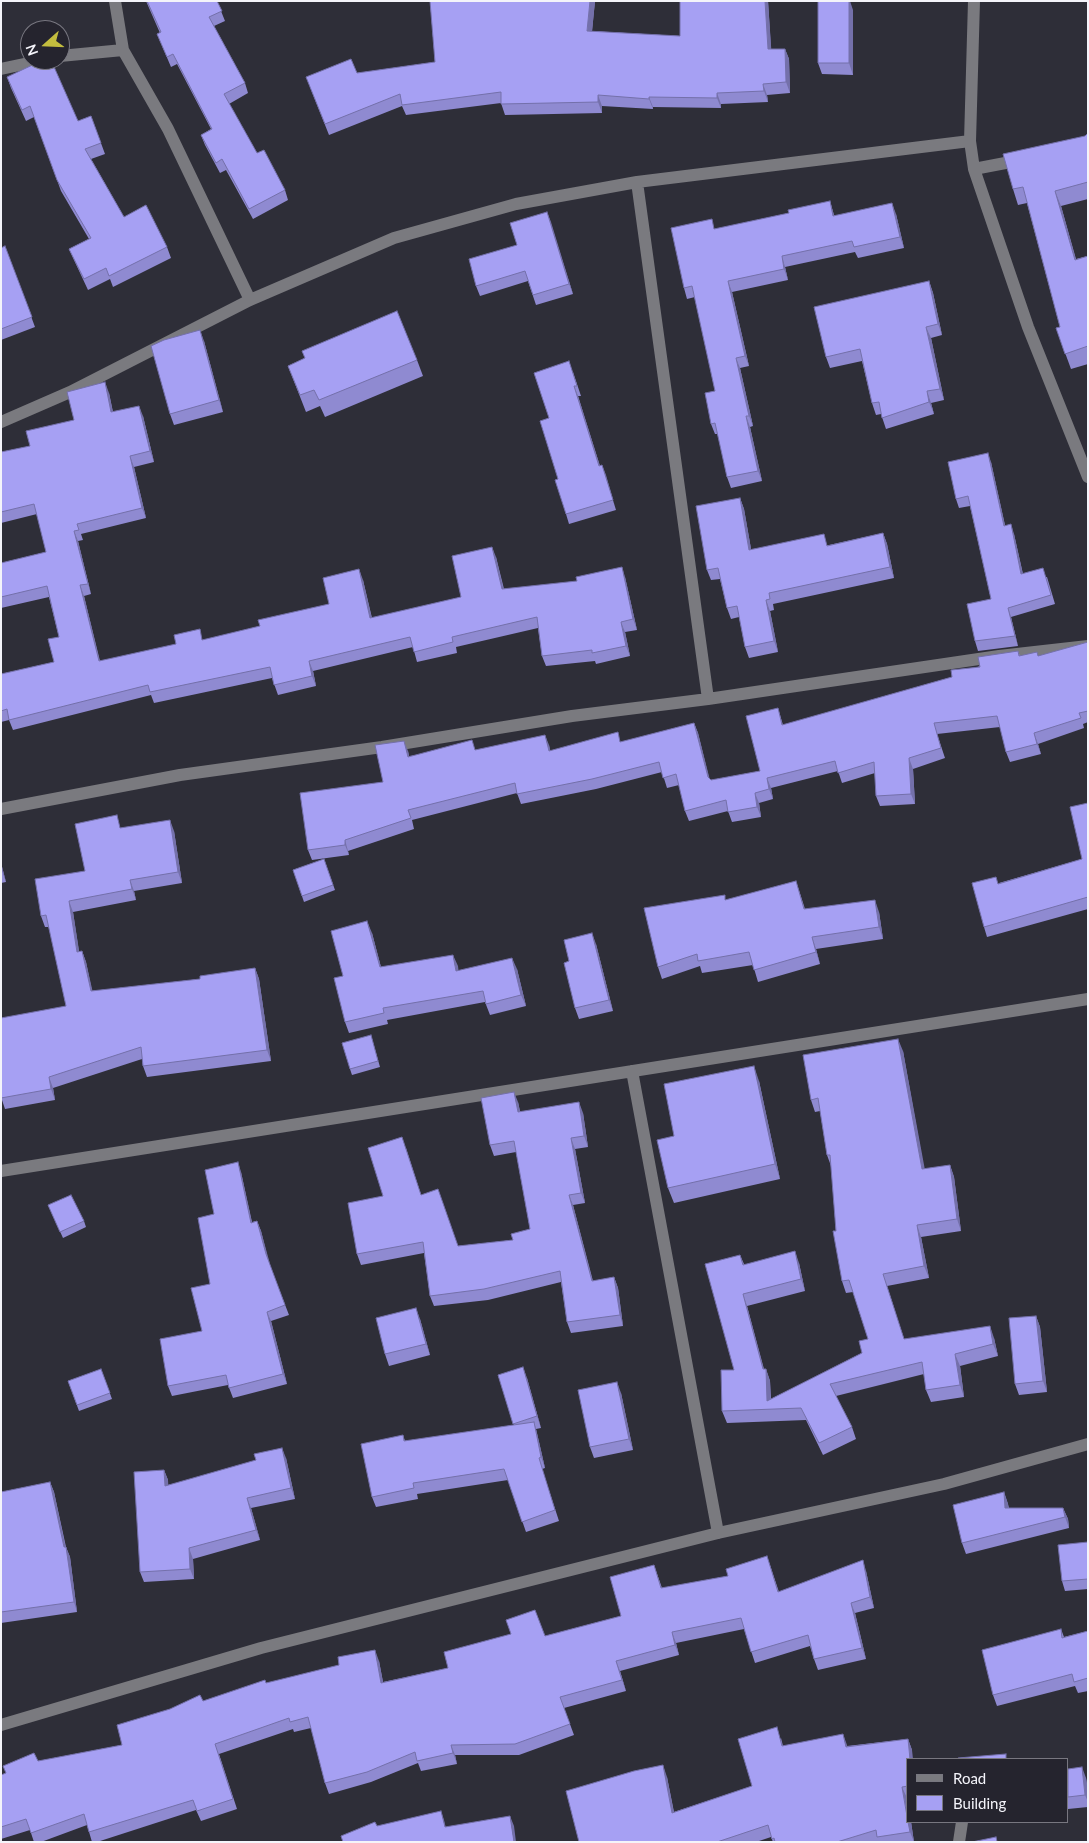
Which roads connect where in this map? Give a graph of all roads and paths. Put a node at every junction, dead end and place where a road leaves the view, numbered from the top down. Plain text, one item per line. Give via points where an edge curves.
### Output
1 (115, 1) edge
2 (974, 1) edge
3 (123, 50) junction
4 (70, 55) edge
5 (20, 65) edge
6 (1, 69) edge
7 (970, 141) junction
8 (1034, 157) edge
9 (974, 169) junction
10 (637, 182) junction
11 (250, 300) junction
12 (1, 422) edge
13 (1088, 477) edge
14 (1088, 646) edge
15 (708, 699) junction
16 (1, 809) edge
17 (1088, 998) edge
18 (632, 1071) junction
19 (1, 1171) edge
20 (1088, 1444) edge
21 (718, 1533) junction
22 (1, 1725) edge
23 (962, 1823) edge
24 (958, 1842) edge

1 - 3 street
2 - 7 street
3 - 4 street
3 - 11 street via 168,129
5 - 6 street
7 - 9 street
7 - 10 street
8 - 9 street
9 - 13 street via 1028,327
10 - 11 street via 516,204 394,238
10 - 15 street
11 - 12 street via 70,392
14 - 15 street via 826,680
15 - 16 street via 572,716 180,775
17 - 18 street
18 - 19 street
18 - 21 street
20 - 21 street via 944,1484
21 - 22 street via 261,1648
23 - 24 street

